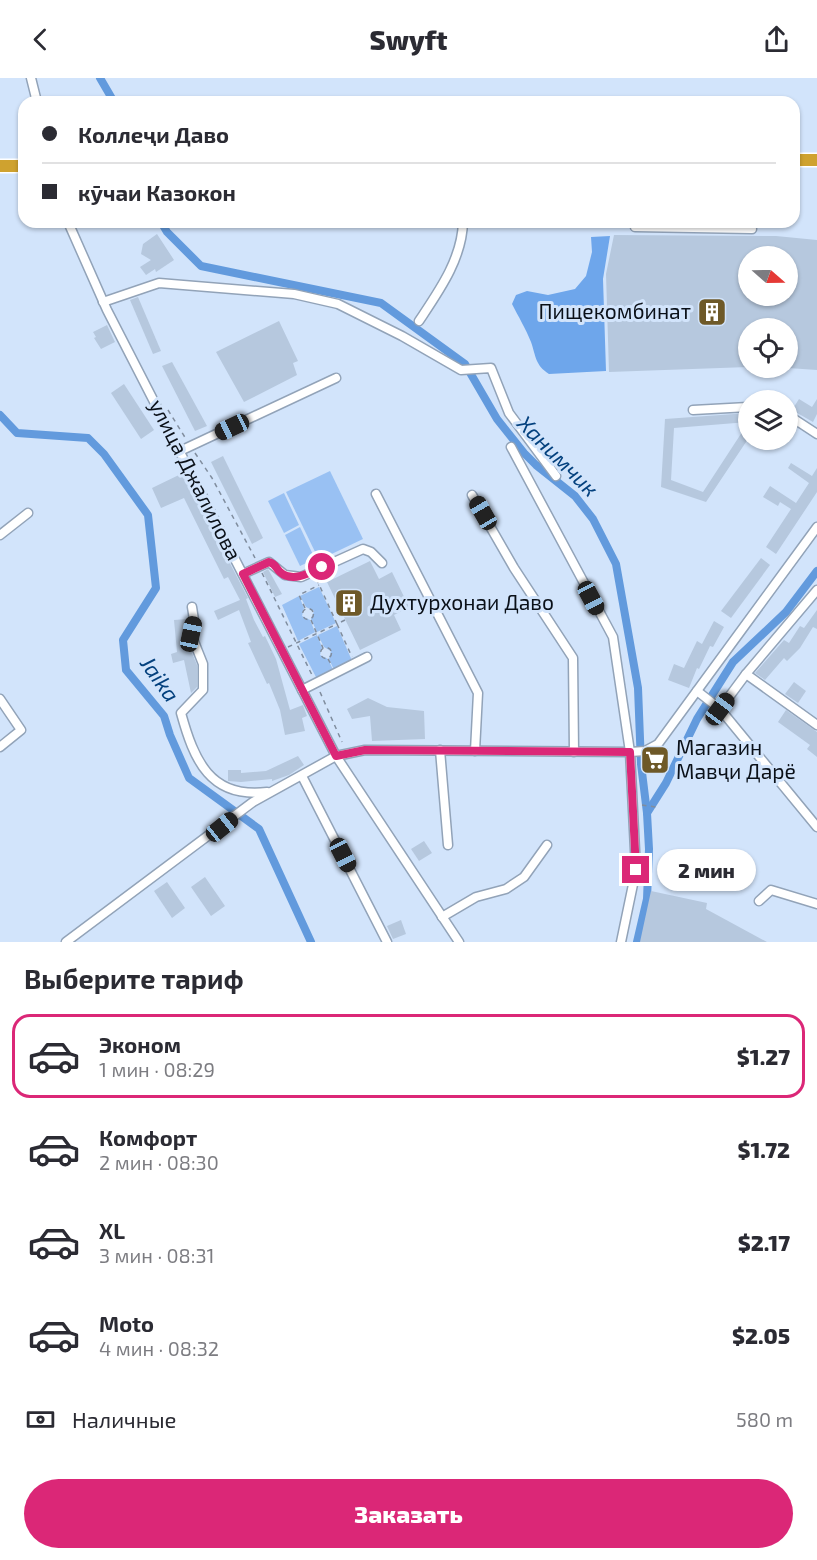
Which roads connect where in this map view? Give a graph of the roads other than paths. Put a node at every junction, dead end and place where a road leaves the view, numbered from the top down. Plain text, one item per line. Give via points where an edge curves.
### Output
1 (31, 78) edge
2 (36, 96) edge
3 (800, 160) edge
4 (817, 160) edge
5 (0, 166) edge
6 (18, 166) edge
7 (71, 228) edge
8 (462, 228) edge
9 (103, 302) junction
10 (419, 321) dead end
11 (336, 378) dead end
12 (738, 408) edge
13 (693, 410) dead end
14 (798, 422) edge
15 (817, 434) edge
16 (511, 447) dead end
17 (180, 451) junction
18 (556, 476) dead end
19 (375, 494) dead end
20 (472, 495) dead end
21 (28, 513) dead end
22 (817, 527) edge
23 (0, 535) edge
24 (382, 563) dead end
25 (243, 574) junction
26 (817, 590) edge
27 (192, 607) dead end
28 (367, 657) dead end
29 (746, 674) junction
30 (302, 690) junction
31 (697, 691) junction
32 (0, 699) edge
33 (720, 709) junction
34 (817, 725) edge
35 (0, 747) edge
36 (440, 750) junction
37 (475, 751) junction
38 (574, 752) junction
39 (638, 752) junction
40 (336, 756) junction
41 (302, 776) junction
42 (274, 791) junction
43 (817, 827) edge
44 (448, 845) dead end
45 (547, 845) dead end
46 (759, 901) dead end
47 (817, 904) edge
48 (442, 916) junction
49 (66, 942) edge
50 (387, 942) edge
51 (459, 942) edge
52 (621, 942) edge

1 - 2 street
3 - 4 highway
5 - 6 highway
7 - 9 street, улица Джалилова
8 - 10 street via 460,247 443,286
9 - 17 street, улица Джалилова
9 - 18 street via 159,283 294,294 338,304 461,370 490,368 509,413
11 - 17 street
12 - 13 street
14 - 15 street
16 - 39 street via 613,637
17 - 25 street, улица Джалилова
19 - 37 street via 478,693
20 - 38 street via 573,658
21 - 23 street
22 - 31 street
24 - 25 street via 366,549 301,577 285,575 272,562
25 - 30 street, улица Джалилова
26 - 29 street
27 - 42 street via 191,634 202,664 203,690 181,713 200,765 229,788 255,793
28 - 30 street
29 - 33 street
29 - 34 street
30 - 40 street, улица Джалилова
31 - 33 street
31 - 39 street via 658,744
32 - 35 street via 21,730
33 - 43 street
36 - 37 street
36 - 40 street via 365,750
36 - 44 street
37 - 38 street
38 - 39 street
39 - 52 street via 633,804 636,870
40 - 41 street
40 - 48 street, улица Джалилова
41 - 42 street
41 - 50 street
42 - 49 street via 253,802
45 - 48 street via 524,878
46 - 47 street via 771,890
48 - 51 street, улица Джалилова

